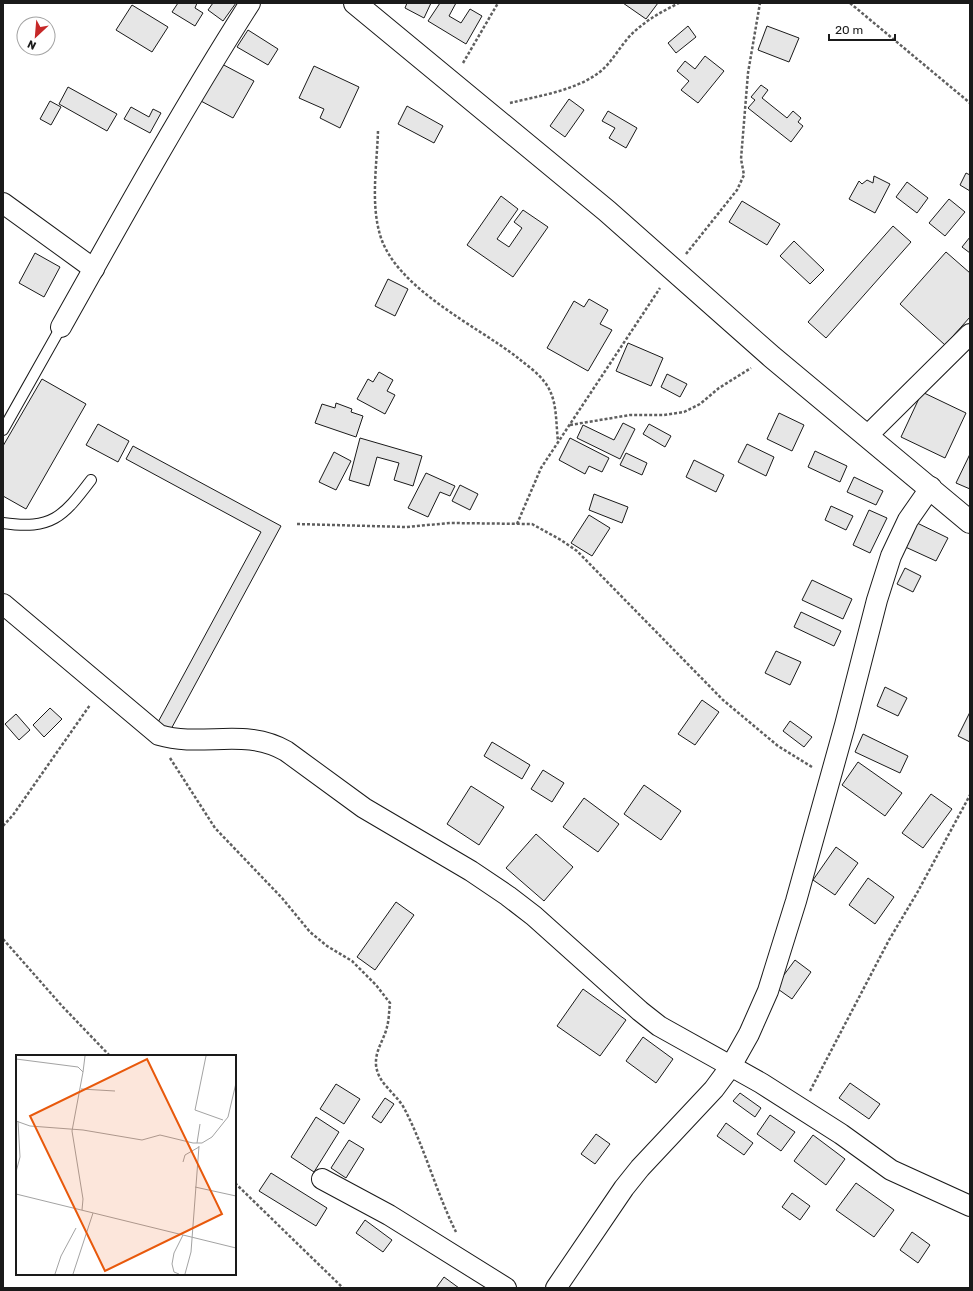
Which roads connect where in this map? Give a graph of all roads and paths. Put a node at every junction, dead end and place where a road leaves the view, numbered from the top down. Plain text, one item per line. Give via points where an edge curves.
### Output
1 (250, 3) edge
2 (355, 3) edge
3 (498, 3) edge
4 (679, 3) edge
5 (760, 3) edge
6 (850, 3) edge
7 (452, 83) junction
8 (970, 103) edge
9 (485, 110) junction
10 (378, 131) dead end
11 (3, 203) edge
12 (94, 269) junction
13 (675, 269) junction
14 (62, 327) joint
15 (970, 334) edge
16 (772, 357) junction
17 (569, 425) junction
18 (3, 430) edge
19 (868, 435) junction
20 (558, 442) junction
21 (91, 480) dead end
22 (930, 487) junction
23 (970, 522) edge
24 (3, 524) edge
25 (297, 524) dead end
26 (517, 524) junction
27 (3, 604) edge
28 (102, 688) junction
29 (159, 735) junction
30 (830, 778) junction
31 (970, 795) edge
32 (3, 826) edge
33 (3, 939) edge
34 (109, 1055) edge
35 (731, 1066) junction
36 (800, 1109) junction
37 (322, 1179) dead end
38 (236, 1184) edge
39 (970, 1206) edge
40 (458, 1235) dead end
41 (343, 1288) edge
42 (506, 1288) edge
43 (556, 1288) edge

1 - 12 street via 213,61
2 - 7 street
3 - 7 path
4 - 9 path via 635,30 598,73 587,80 554,92
5 - 13 path via 748,73 742,159 744,175 737,190
6 - 8 path
7 - 9 street
9 - 13 street
10 - 20 path via 376,204 379,232 388,254 420,289 534,371 550,390
11 - 12 street
12 - 14 street
13 - 16 street
13 - 17 path via 648,304
14 - 18 lane
15 - 19 street
16 - 17 path via 740,374 700,404 684,412 630,415
16 - 19 street
17 - 20 path
19 - 22 street
20 - 26 path via 541,468
21 - 24 lane via 70,507 54,520 19,526
22 - 23 street
22 - 30 street via 908,520 890,556
25 - 26 path via 406,527 450,523
26 - 30 path via 532,524 577,551 723,700 778,746
27 - 28 street
28 - 29 street
28 - 32 path
29 - 35 street via 186,740 259,740 286,751 364,808 471,871 508,896 650,1018 686,1042
29 - 40 path via 173,765 215,828 282,898 310,932 352,961 390,1003 387,1028 377,1052 376,1065 380,1080 403,1106
30 - 35 street via 813,844 768,991 744,1045
31 - 36 path via 889,940
33 - 34 path
35 - 36 street
35 - 43 street via 714,1089 628,1183
36 - 39 street via 841,1134 891,1170
37 - 42 street via 389,1215
38 - 41 path

